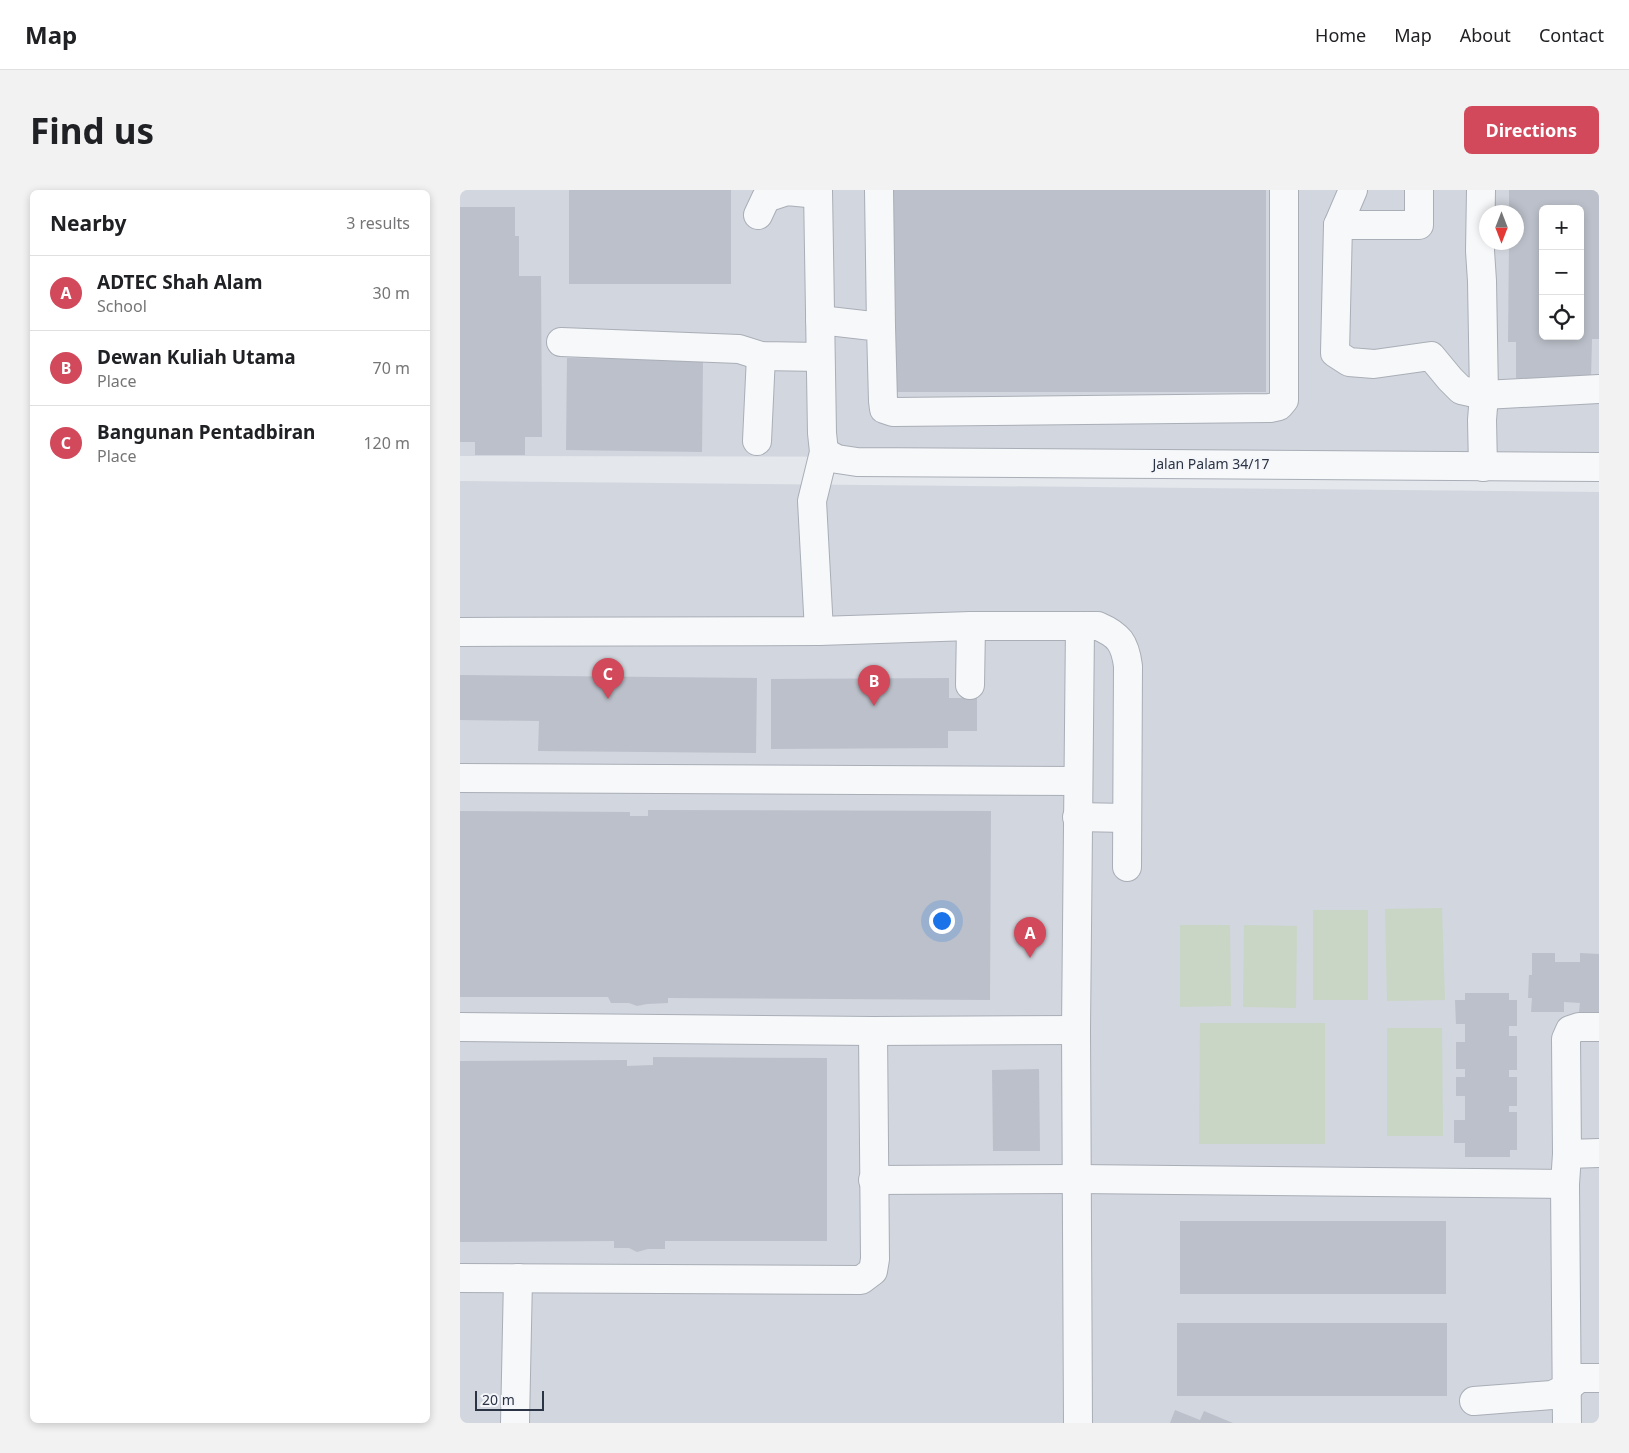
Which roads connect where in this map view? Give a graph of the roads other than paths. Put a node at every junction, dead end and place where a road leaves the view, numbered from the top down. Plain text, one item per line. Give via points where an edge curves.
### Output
1 (879, 190) edge
2 (1284, 190) edge
3 (1353, 190) edge
4 (1419, 190) edge
5 (1481, 190) edge
6 (818, 192) edge
7 (758, 215) dead end
8 (1338, 225) junction
9 (820, 320) junction
10 (881, 327) junction
11 (562, 342) dead end
12 (761, 356) junction
13 (820, 357) junction
14 (1599, 389) edge
15 (1484, 395) junction
16 (757, 441) dead end
17 (824, 452) junction
18 (1483, 467) junction
19 (1599, 467) edge
20 (971, 626) junction
21 (1080, 626) junction
22 (819, 631) junction
23 (460, 632) edge
24 (970, 685) dead end
25 (460, 778) edge
26 (1078, 781) junction
27 (1078, 817) junction
28 (1127, 818) junction
29 (1127, 867) dead end
30 (460, 1027) edge
31 (1599, 1027) edge
32 (1076, 1030) junction
33 (873, 1031) junction
34 (1599, 1153) edge
35 (1567, 1154) junction
36 (1077, 1179) junction
37 (873, 1180) junction
38 (1565, 1184) junction
39 (460, 1278) edge
40 (518, 1278) junction
41 (1599, 1378) edge
42 (1567, 1388) junction
43 (1474, 1401) dead end
44 (515, 1423) edge
45 (1078, 1423) edge
46 (1567, 1423) edge

1 - 10 street
2 - 10 street via 1284,400 1278,406 893,412 884,409 882,401
3 - 8 street
4 - 8 street via 1419,225
5 - 15 street
6 - 7 street via 786,191 766,198
6 - 9 street
8 - 15 street via 1335,353 1349,362 1374,364 1431,356 1461,390
9 - 10 street
9 - 13 street
11 - 12 street via 739,349
12 - 13 street
12 - 16 street
13 - 17 street
14 - 15 street
15 - 18 street
17 - 18 street, Jalan Palam 34/17 via 837,459 857,462
17 - 22 street via 812,501
18 - 19 street, Jalan Palam 34/17
20 - 21 street
20 - 22 street
20 - 24 street
21 - 26 street
21 - 28 street via 1098,626 1109,631 1126,651
22 - 23 street
25 - 26 street
26 - 27 street
27 - 28 street
27 - 32 street
28 - 29 street
30 - 33 street
31 - 35 street via 1570,1030 1566,1039
32 - 33 street
32 - 36 street
33 - 37 street
34 - 35 street
35 - 38 street
36 - 37 street
36 - 38 street
36 - 45 street
37 - 40 street via 873,1271 861,1280
38 - 42 street
39 - 40 street
40 - 44 street
41 - 42 street via 1579,1378
42 - 43 street via 1552,1395
42 - 46 street

